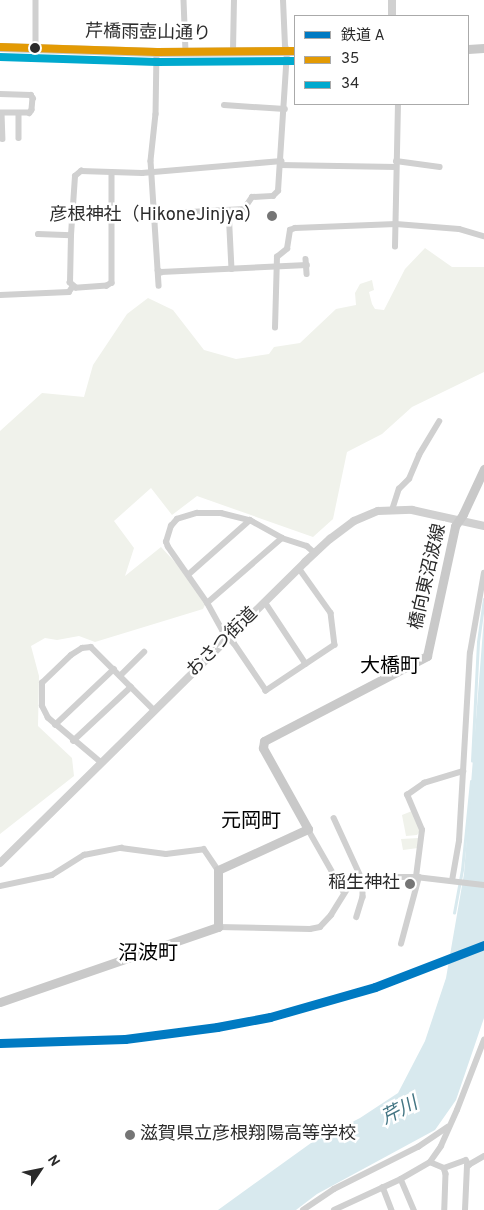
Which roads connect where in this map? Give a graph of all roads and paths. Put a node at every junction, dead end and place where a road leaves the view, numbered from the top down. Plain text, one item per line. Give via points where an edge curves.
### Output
1 (36, 0) edge
2 (184, 0) edge
3 (234, 0) edge
4 (283, 0) edge
5 (392, 0) edge
6 (392, 15) edge
7 (0, 47) edge
8 (36, 48) junction
9 (469, 48) edge
10 (484, 48) edge
11 (233, 51) junction
12 (291, 51) edge
13 (157, 52) junction
14 (186, 52) junction
15 (0, 94) edge
16 (224, 105) dead end
17 (398, 105) edge
18 (284, 109) junction
19 (1, 112) edge
20 (18, 112) junction
21 (3, 138) dead end
22 (19, 138) dead end
23 (281, 163) junction
24 (396, 164) junction
25 (440, 167) dead end
26 (151, 172) junction
27 (112, 173) junction
28 (229, 210) junction
29 (154, 214) junction
30 (396, 224) junction
31 (38, 234) dead end
32 (71, 235) junction
33 (484, 236) edge
34 (396, 247) dead end
35 (277, 266) junction
36 (232, 269) junction
37 (158, 270) junction
38 (307, 274) dead end
39 (73, 286) junction
40 (160, 286) dead end
41 (0, 295) edge
42 (275, 328) dead end
43 (439, 422) dead end
44 (484, 469) edge
45 (392, 510) junction
46 (458, 519) junction
47 (250, 520) junction
48 (484, 526) edge
49 (282, 538) junction
50 (315, 552) junction
51 (299, 568) junction
52 (484, 573) edge
53 (188, 574) junction
54 (265, 602) junction
55 (208, 603) junction
56 (229, 637) junction
57 (144, 652) dead end
58 (306, 664) junction
59 (114, 669) junction
60 (120, 676) junction
61 (131, 687) junction
62 (154, 710) junction
63 (56, 725) junction
64 (74, 741) junction
65 (100, 762) junction
66 (463, 771) junction
67 (334, 818) dead end
68 (308, 829) junction
69 (0, 863) edge
70 (218, 870) junction
71 (360, 877) junction
72 (418, 877) junction
73 (455, 882) junction
74 (484, 885) edge
75 (0, 886) edge
76 (344, 892) junction
77 (357, 917) dead end
78 (218, 927) junction
79 (401, 944) dead end
80 (0, 1002) edge
81 (483, 1044) edge
82 (448, 1126) junction
83 (484, 1156) edge
84 (430, 1162) junction
85 (469, 1164) junction
86 (444, 1168) junction
87 (401, 1179) junction
88 (383, 1187) junction
89 (302, 1210) edge
90 (334, 1210) edge
91 (392, 1210) edge
92 (414, 1210) edge
93 (445, 1210) edge
94 (465, 1210) edge

1 - 8 street
2 - 14 street
3 - 11 street
4 - 12 street via 285,46
5 - 6 street
7 - 8 main road, 芹橋雨壺山通り
8 - 13 main road, 芹橋雨壺山通り
9 - 10 main road
11 - 12 main road, 芹橋雨壺山通り
11 - 14 main road, 芹橋雨壺山通り
12 - 18 street
13 - 14 main road, 芹橋雨壺山通り
13 - 26 street
15 - 20 street via 31,94 30,113
16 - 18 street
17 - 24 street
18 - 23 street
19 - 20 street
19 - 21 street
20 - 22 street
23 - 24 street
23 - 26 street
23 - 28 street via 276,195 252,197 244,210
24 - 25 street
24 - 30 street
26 - 27 street
26 - 29 street
27 - 32 street via 81,171 75,176
27 - 39 street via 112,282 107,286
28 - 29 street
28 - 36 street
29 - 37 street
30 - 33 street via 450,227
30 - 34 street
30 - 35 street via 295,228 290,230 287,249 277,257
31 - 32 street
32 - 39 street via 70,283
35 - 36 street
35 - 38 street via 306,262
35 - 42 street
36 - 37 street
37 - 40 street
39 - 41 street via 69,292
43 - 45 street via 409,479 398,489
44 - 46 main road, 橋向東沼波線
45 - 46 street, おさつ街道 via 412,510
45 - 50 street, おさつ街道 via 362,516
46 - 48 street, おさつ街道
46 - 68 main road, 橋向東沼波線 via 427,656 264,741 263,748
47 - 49 street
47 - 53 street
47 - 53 street via 221,513 197,513 177,519 166,542
49 - 50 street
49 - 55 street
50 - 51 street, おさつ街道
51 - 54 street, おさつ街道
51 - 58 street via 331,612 335,645
52 - 66 street via 470,653
53 - 55 street
54 - 56 street, おさつ街道
54 - 58 street
55 - 56 street
56 - 58 street via 266,691
56 - 62 street, おさつ街道
57 - 60 street
59 - 60 street
59 - 63 street
59 - 63 street via 91,647 82,648 42,683 42,700 48,718
60 - 61 street
61 - 62 street
61 - 64 street
62 - 65 street, おさつ街道
63 - 64 street
64 - 65 street
65 - 69 street, おさつ街道
66 - 72 street via 424,783 407,795 422,830
66 - 73 street
67 - 71 street
68 - 70 main road
68 - 76 street
70 - 75 street via 204,849 166,854 121,848 84,855 52,875
70 - 78 main road
71 - 72 street
71 - 76 street
71 - 77 street via 364,888
72 - 73 street
72 - 79 street
73 - 74 street
76 - 78 street via 320,927
78 - 80 main road
81 - 82 street
82 - 84 street via 441,1146
82 - 89 street via 418,1147 334,1189
83 - 85 street
84 - 86 street
84 - 87 street
85 - 86 street via 466,1160
85 - 94 street
86 - 93 street
87 - 88 street
87 - 92 street
88 - 90 street
88 - 91 street

